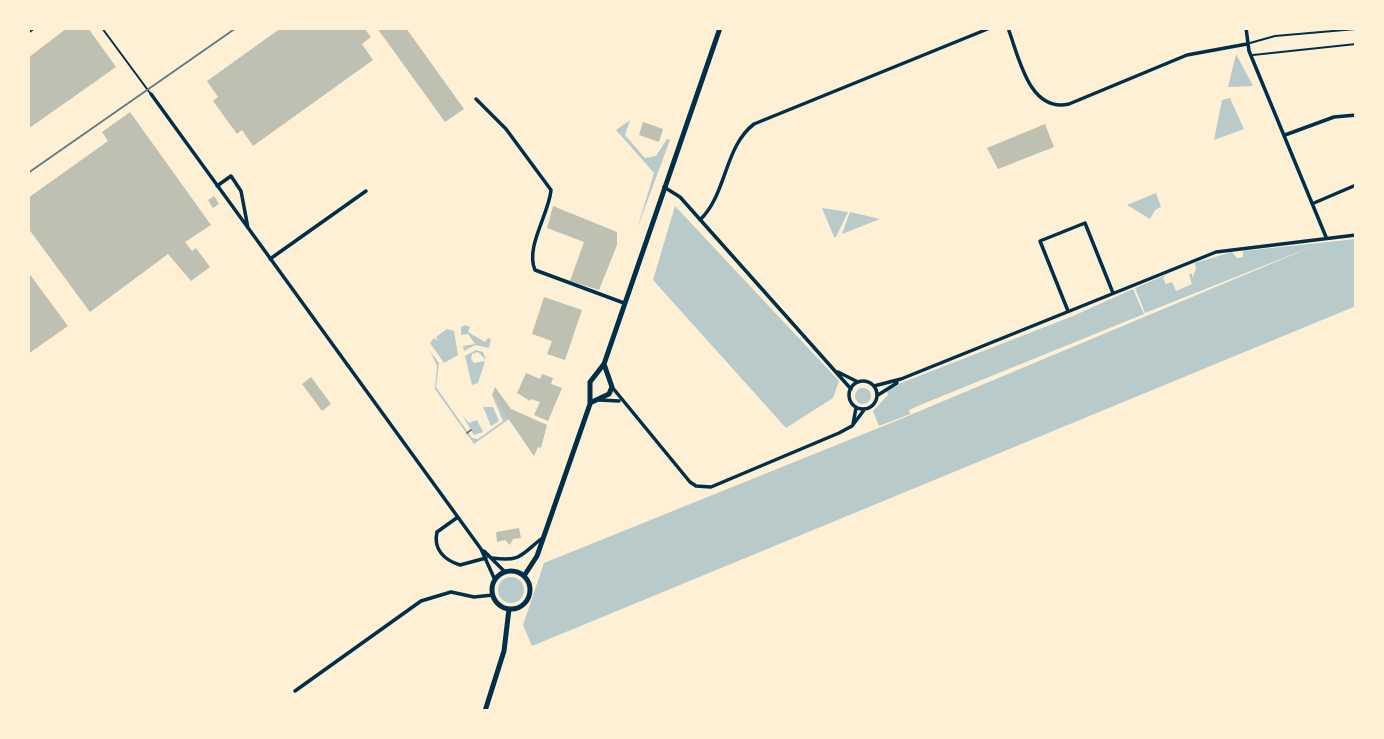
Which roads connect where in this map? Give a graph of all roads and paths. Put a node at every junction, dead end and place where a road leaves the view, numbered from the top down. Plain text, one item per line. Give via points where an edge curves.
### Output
1 (35, 28) edge
2 (102, 28) edge
3 (720, 28) edge
4 (990, 28) edge
5 (1007, 28) edge
6 (1246, 28) edge
7 (1356, 29) edge
8 (28, 33) edge
9 (1247, 44) junction
10 (1356, 44) edge
11 (1251, 55) junction
12 (151, 93) joint
13 (476, 99) dead end
14 (1356, 115) edge
15 (1285, 135) junction
16 (1356, 185) edge
17 (217, 186) junction
18 (664, 187) junction
19 (366, 191) dead end
20 (1314, 203) junction
21 (700, 220) junction
22 (248, 230) junction
23 (1356, 235) edge
24 (1326, 238) junction
25 (270, 259) junction
26 (1113, 293) junction
27 (624, 303) junction
28 (1068, 311) junction
29 (604, 364) junction
30 (837, 371) junction
31 (597, 374) junction
32 (607, 375) junction
33 (901, 379) junction
34 (858, 382) junction
35 (874, 386) junction
36 (612, 387) junction
37 (850, 389) junction
38 (609, 394) junction
39 (595, 395) junction
40 (878, 395) junction
41 (617, 397) junction
42 (621, 402) junction
43 (590, 406) junction
44 (856, 408) junction
45 (864, 410) junction
46 (852, 426) junction
47 (458, 517) junction
48 (543, 538) junction
49 (486, 556) junction
50 (492, 558) junction
51 (505, 572) junction
52 (524, 576) junction
53 (495, 580) junction
54 (493, 595) junction
55 (509, 609) junction
56 (295, 691) dead end
57 (485, 711) edge

1 - 8 lane
2 - 12 lane
3 - 18 main road
4 - 21 street via 754,124 742,136 716,201
5 - 9 street via 1036,94 1057,106 1187,55
6 - 9 street
7 - 9 lane via 1275,36
9 - 11 street
10 - 11 lane
11 - 15 street
12 - 17 street
13 - 27 street via 506,129 551,190 532,255 535,270
14 - 15 street via 1334,117
15 - 20 street
16 - 20 street
17 - 22 street
17 - 22 street via 231,176 241,191
18 - 21 street via 676,192
18 - 27 main road
19 - 25 street
20 - 24 street
21 - 30 street
22 - 25 street
23 - 24 street
24 - 26 street via 1216,252
25 - 47 street
26 - 28 street
26 - 28 street via 1085,223 1040,241
27 - 29 main road
28 - 33 street
29 - 31 main road
29 - 32 main road
30 - 34 street
30 - 37 street
31 - 32 main road
31 - 39 main road via 590,382
32 - 36 main road
33 - 35 street
33 - 40 street
34 - 35 street
34 - 37 street
35 - 40 street
36 - 38 main road
36 - 41 street
37 - 44 street
38 - 39 main road
38 - 41 street
39 - 43 main road
40 - 45 street via 872,407
41 - 42 street
42 - 43 street via 599,400
42 - 46 street via 690,482 703,487
43 - 48 main road
44 - 45 street
44 - 46 street
45 - 46 street
47 - 49 street
47 - 49 street via 438,532 441,554 460,565
48 - 50 street via 523,556
48 - 52 main road
49 - 50 street
49 - 53 street
50 - 51 street
51 - 52 main road
51 - 53 main road
52 - 55 main road via 529,597 520,607
53 - 54 main road
54 - 55 main road via 499,605
54 - 56 street via 451,592 421,601
55 - 57 main road via 505,651

